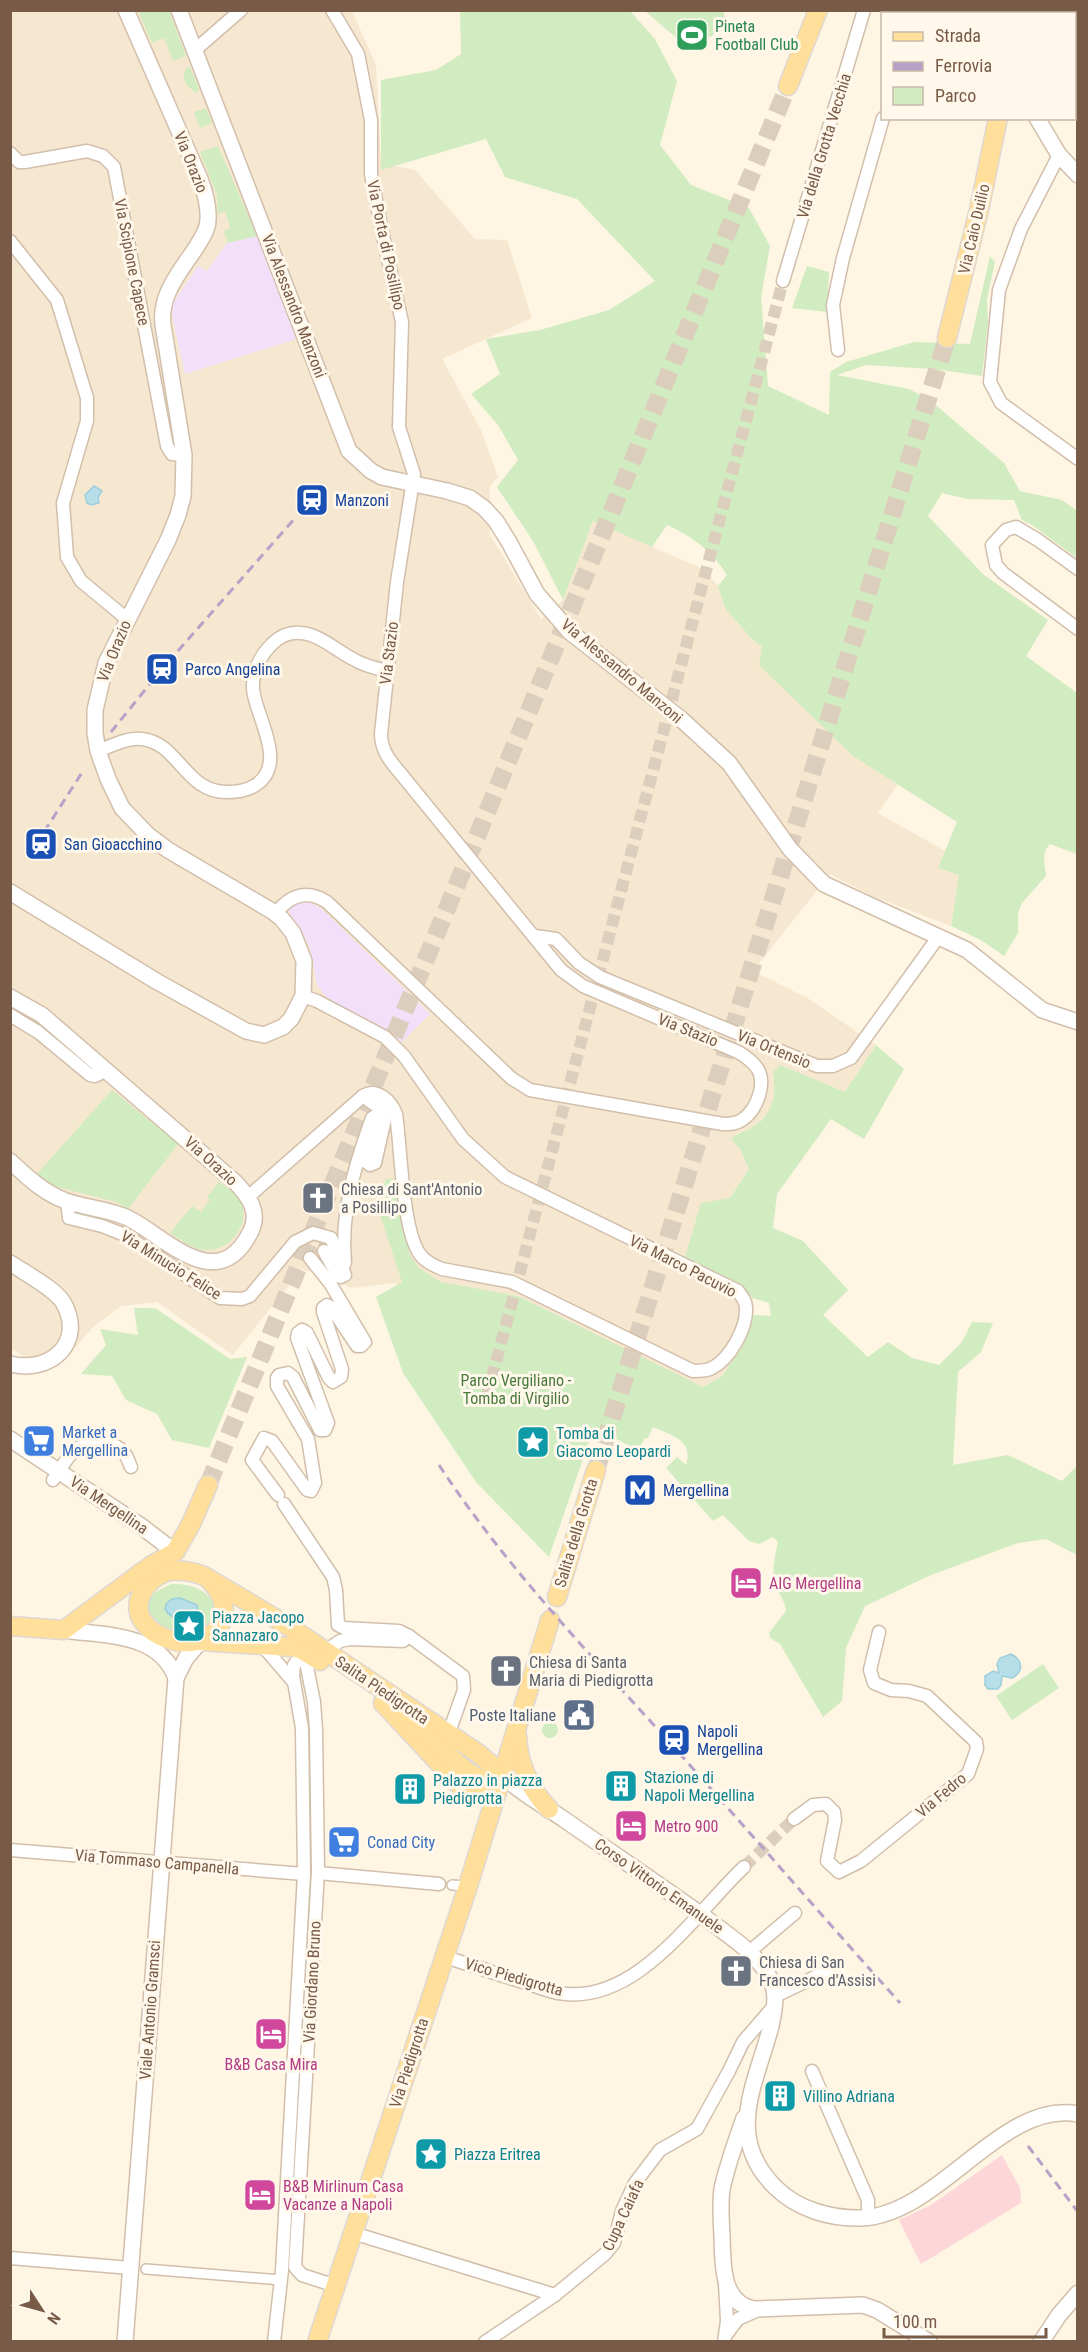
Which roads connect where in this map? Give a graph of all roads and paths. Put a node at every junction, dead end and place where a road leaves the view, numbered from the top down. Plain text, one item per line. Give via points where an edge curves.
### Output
1 (126, 10) edge
2 (179, 10) edge
3 (241, 10) edge
4 (332, 10) edge
5 (818, 10) edge
6 (864, 10) edge
7 (195, 50) junction
8 (788, 86) tunnel mouth
9 (882, 120) edge
10 (998, 120) edge
11 (1038, 120) edge
12 (10, 153) edge
13 (1059, 155) junction
14 (1077, 175) edge
15 (10, 242) edge
16 (783, 281) tunnel mouth
17 (947, 338) tunnel mouth
18 (838, 350) dead end
19 (184, 455) junction
20 (1077, 459) edge
21 (411, 484) junction
22 (1077, 569) edge
23 (127, 619) junction
24 (1077, 628) edge
25 (387, 671) junction
26 (98, 751) junction
27 (10, 892) edge
28 (276, 913) junction
29 (535, 936) junction
30 (939, 936) junction
31 (303, 996) junction
32 (10, 997) edge
33 (10, 1015) edge
34 (1077, 1022) edge
35 (106, 1070) junction
36 (363, 1096) junction
37 (10, 1161) edge
38 (248, 1197) junction
39 (67, 1201) junction
40 (324, 1251) dead end
41 (310, 1258) dead end
42 (10, 1263) edge
43 (345, 1275) junction
44 (10, 1364) edge
45 (10, 1439) edge
46 (131, 1467) dead end
47 (596, 1470) tunnel mouth
48 (56, 1475) junction
49 (208, 1485) tunnel mouth
50 (175, 1552) junction
51 (168, 1571) junction
52 (140, 1574) junction
53 (204, 1576) junction
54 (557, 1597) dead end
55 (139, 1599) junction
56 (550, 1620) dead end
57 (10, 1626) edge
58 (64, 1630) junction
59 (879, 1632) dead end
60 (409, 1636) junction
61 (201, 1641) junction
62 (261, 1645) junction
63 (314, 1651) junction
64 (176, 1678) junction
65 (292, 1680) junction
66 (383, 1703) junction
67 (517, 1722) junction
68 (448, 1735) junction
69 (470, 1748) junction
70 (454, 1761) junction
71 (502, 1780) junction
72 (523, 1790) joint
73 (549, 1809) junction
74 (794, 1819) tunnel mouth
75 (10, 1850) edge
76 (162, 1862) junction
77 (744, 1867) tunnel mouth
78 (318, 1873) junction
79 (304, 1874) junction
80 (439, 1884) dead end
81 (699, 1913) junction
82 (795, 1913) dead end
83 (749, 1952) junction
84 (445, 1957) junction
85 (828, 1971) dead end
86 (775, 2001) junction
87 (812, 2070) dead end
88 (748, 2107) junction
89 (1077, 2114) edge
90 (758, 2167) junction
91 (726, 2175) junction
92 (868, 2217) junction
93 (353, 2233) junction
94 (10, 2258) edge
95 (138, 2269) junction
96 (724, 2276) junction
97 (281, 2280) junction
98 (336, 2286) junction
99 (1077, 2293) edge
100 (555, 2295) junction
101 (758, 2310) junction
102 (724, 2340) edge
103 (125, 2342) edge
104 (274, 2342) edge
105 (317, 2342) edge
106 (485, 2342) edge
107 (929, 2342) edge
108 (1041, 2342) edge

1 - 19 street, Via Orazio via 200,179 208,209 205,232 166,294 163,306
2 - 7 street, Via Alessandro Manzoni
3 - 7 street
4 - 21 street, Via Porta di Posillipo via 358,54 371,120 371,174 402,322 399,427 414,474
5 - 8 main road
6 - 16 street, Via della Grotta Vecchia
7 - 21 street, Via Alessandro Manzoni via 343,440 370,471
9 - 18 street via 833,305
10 - 17 main road, Via Caio Duilio
11 - 13 street
12 - 19 street, Via Scipione Capece via 19,162 25,162 87,151 103,156 114,167 167,446 172,454
13 - 14 street
13 - 20 street via 1021,229 999,290 990,382 1001,403
15 - 23 street via 57,300 87,398 87,422 63,503 67,557 81,581
19 - 23 street, Via Orazio via 185,477 178,515
21 - 25 street, Via Stazio
21 - 30 street, Via Alessandro Manzoni via 470,498 484,508 509,542 537,594 570,632 672,712 729,763 790,849 824,884
22 - 24 street via 1016,527 1006,530 992,545 1002,573
23 - 26 street, Via Orazio via 99,688 95,733
25 - 26 street via 361,664 305,633 289,633 277,640 266,650 254,676 253,691 268,738 267,769 254,786 235,792 203,787 159,744 141,738
25 - 29 street, Via Stazio via 381,734 388,758
26 - 28 street, Via Orazio via 122,808 148,835
27 - 31 street, Via Orazio via 246,1031 264,1035 283,1027
28 - 29 street, Via Stazio via 286,901 302,894 327,902 511,1078 530,1090 723,1124 735,1124 751,1110 761,1087 758,1069 750,1060 723,1044 583,986 561,970
28 - 31 street, Via Orazio via 301,950
29 - 30 street, Via Ortensio via 556,939 579,963 600,977 817,1066 833,1066 851,1058
30 - 34 street, Via Alessandro Manzoni via 967,950 1042,1010
31 - 36 street, Via Marco Pacuvio via 385,1037 404,1056 463,1139 504,1177 738,1291 747,1306 737,1340 711,1370 693,1371 512,1282 434,1265 420,1254 411,1235 393,1107 375,1093
32 - 35 street, Via Orazio via 42,1015
33 - 35 street via 38,1032 90,1075
35 - 38 street, Via Orazio
36 - 38 street
36 - 43 street via 383,1111 386,1119 375,1163 366,1162 378,1123 375,1116 356,1162 344,1220
37 - 39 street, Via Orazio via 43,1188
38 - 39 street, Via Orazio via 255,1218 247,1238 231,1254 210,1261 187,1257 128,1219
39 - 43 street, Via Minucio Felice via 70,1219 125,1235 224,1299 250,1296 300,1237 313,1233 330,1237
40 - 43 street via 339,1276
41 - 60 street via 330,1283 365,1342 357,1346 332,1307 323,1308 342,1372 333,1382 307,1333 298,1333 328,1423 325,1430 320,1430 293,1377 288,1373 277,1377 277,1386 308,1439 315,1483 310,1491 272,1441 264,1438 252,1461 333,1576 339,1626 399,1631
42 - 44 street via 59,1296 70,1319 66,1346 52,1360 25,1368
45 - 48 street, Via Mergellina
46 - 48 street via 120,1449 98,1443 83,1445 73,1452
47 - 54 main road, Salita della Grotta
48 - 50 street, Via Mergellina
49 - 50 main road
50 - 52 main road
50 - 53 main road, Via Mergellina
51 - 52 main road
51 - 53 main road via 187,1570
51 - 55 main road via 149,1582
52 - 55 main road
52 - 58 main road
53 - 61 main road via 219,1591 224,1613 216,1631
53 - 63 main road via 279,1620
55 - 61 main road via 142,1618 155,1634 180,1642
56 - 67 main road
57 - 58 main road
58 - 64 street via 143,1642 161,1655
59 - 74 street, Via Fedro via 870,1670 874,1683 927,1696 958,1724 976,1742 968,1774 861,1861 839,1872 827,1861 834,1812 826,1804 813,1805
60 - 63 street via 403,1641 345,1640
60 - 68 street via 459,1672 464,1680
61 - 62 main road
61 - 64 street
62 - 63 main road
62 - 65 street
63 - 65 street via 294,1665
63 - 66 main road, Salita Piedigrotta
63 - 68 main road, Salita Piedigrotta
63 - 78 street, Via Giordano Bruno
64 - 76 street, Viale Antonio Gramsci
65 - 79 street via 302,1728
66 - 70 main road, Salita Piedigrotta via 417,1726
66 - 71 main road, Salita Piedigrotta via 467,1793 479,1796
67 - 71 main road, Via Piedigrotta
67 - 73 main road via 518,1751 525,1774
68 - 69 main road, Salita Piedigrotta
69 - 70 main road via 456,1750
69 - 71 main road, Salita Piedigrotta via 489,1762
70 - 71 main road, Salita Piedigrotta via 480,1780
71 - 72 street, Salita Piedigrotta
71 - 84 main road, Via Piedigrotta via 460,1886
72 - 73 street, Corso Vittorio Emanuele
73 - 81 street, Corso Vittorio Emanuele
75 - 76 street, Via Tommaso Campanella
76 - 79 street, Via Tommaso Campanella
76 - 95 street, Viale Antonio Gramsci
77 - 81 street
78 - 80 street
78 - 98 street, Via Giordano Bruno via 295,2267 302,2275
79 - 97 street
81 - 83 street, Corso Vittorio Emanuele
81 - 84 street, Vico Piedigrotta via 668,1949 624,1980 602,1990 556,1993
82 - 83 street
83 - 86 street, Corso Vittorio Emanuele via 770,1978
84 - 93 main road, Via Piedigrotta
85 - 86 street
86 - 88 street
86 - 100 street, Cupa Caiafa via 743,2042 697,2129 660,2150 635,2183 610,2249
87 - 92 street via 868,2200
88 - 90 street via 747,2135
88 - 91 street
89 - 92 street via 1057,2113 1022,2124 909,2203
90 - 91 street via 749,2161 738,2161
90 - 92 street via 780,2192 800,2205 830,2215
91 - 96 street via 721,2198
93 - 98 main road, Via Piedigrotta
93 - 100 street
94 - 95 street
95 - 97 street
95 - 103 street, Viale Antonio Gramsci
96 - 101 street via 738,2302
96 - 102 street
97 - 104 street
98 - 105 main road, Via Piedigrotta
99 - 108 street
100 - 106 street, Cupa Caiafa
101 - 102 street via 738,2319
101 - 107 street via 863,2305

